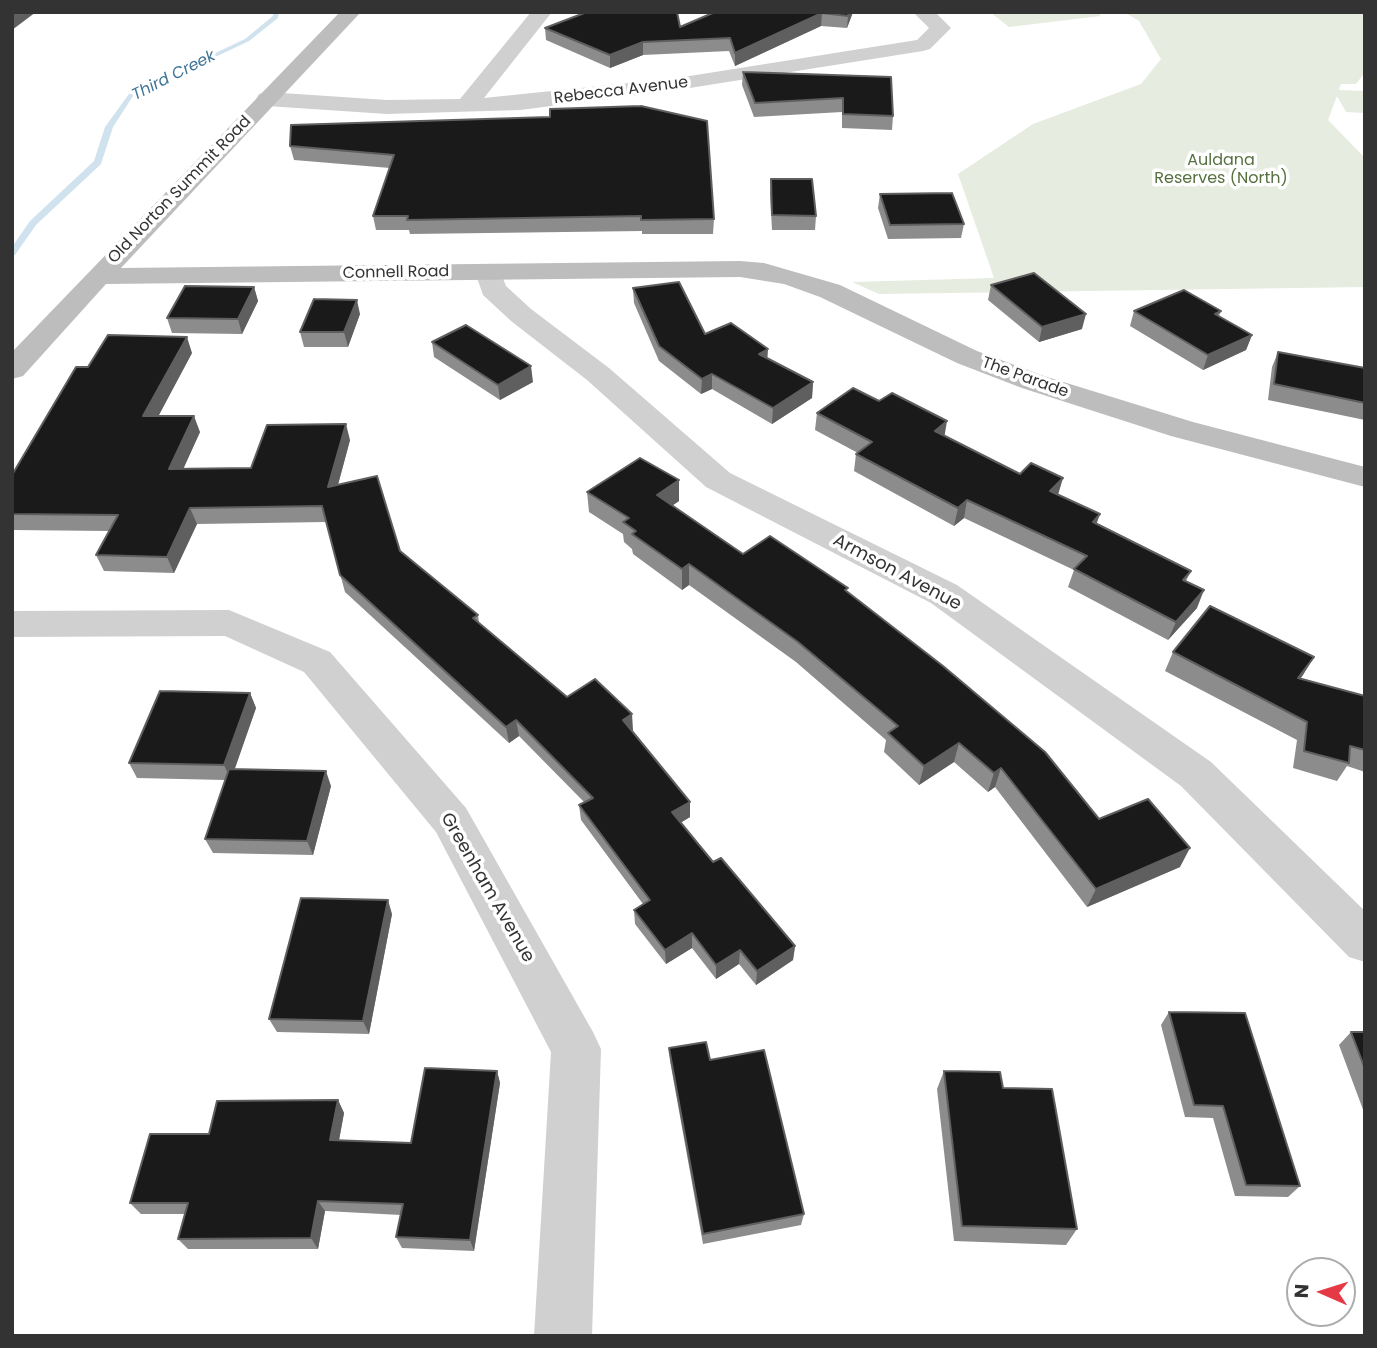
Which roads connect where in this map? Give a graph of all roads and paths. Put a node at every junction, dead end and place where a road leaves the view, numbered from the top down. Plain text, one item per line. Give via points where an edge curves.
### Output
1 (351, 12) edge
2 (542, 12) edge
3 (923, 12) edge
4 (267, 99) junction
5 (466, 106) junction
6 (693, 271) joint
7 (488, 272) junction
8 (98, 276) junction
9 (12, 370) edge
10 (1365, 477) edge
11 (12, 624) edge
12 (1365, 942) edge
13 (562, 1336) edge

1 - 4 street, Old Norton Summit Road
2 - 5 street
3 - 5 street, Rebecca Avenue via 941,28 923,45 677,84
4 - 5 street, Rebecca Avenue via 387,107
4 - 8 street, Old Norton Summit Road
6 - 7 street, Connell Road
6 - 10 street, The Parade via 740,269 793,278 1033,382 1182,429
7 - 8 street, Connell Road
7 - 12 street, Armson Avenue via 493,289 521,315 598,374 718,480 944,594 1196,774
8 - 9 street, Old Norton Summit Road
11 - 13 street, Greenham Avenue via 229,623 279,645 317,662 451,820 576,1049

